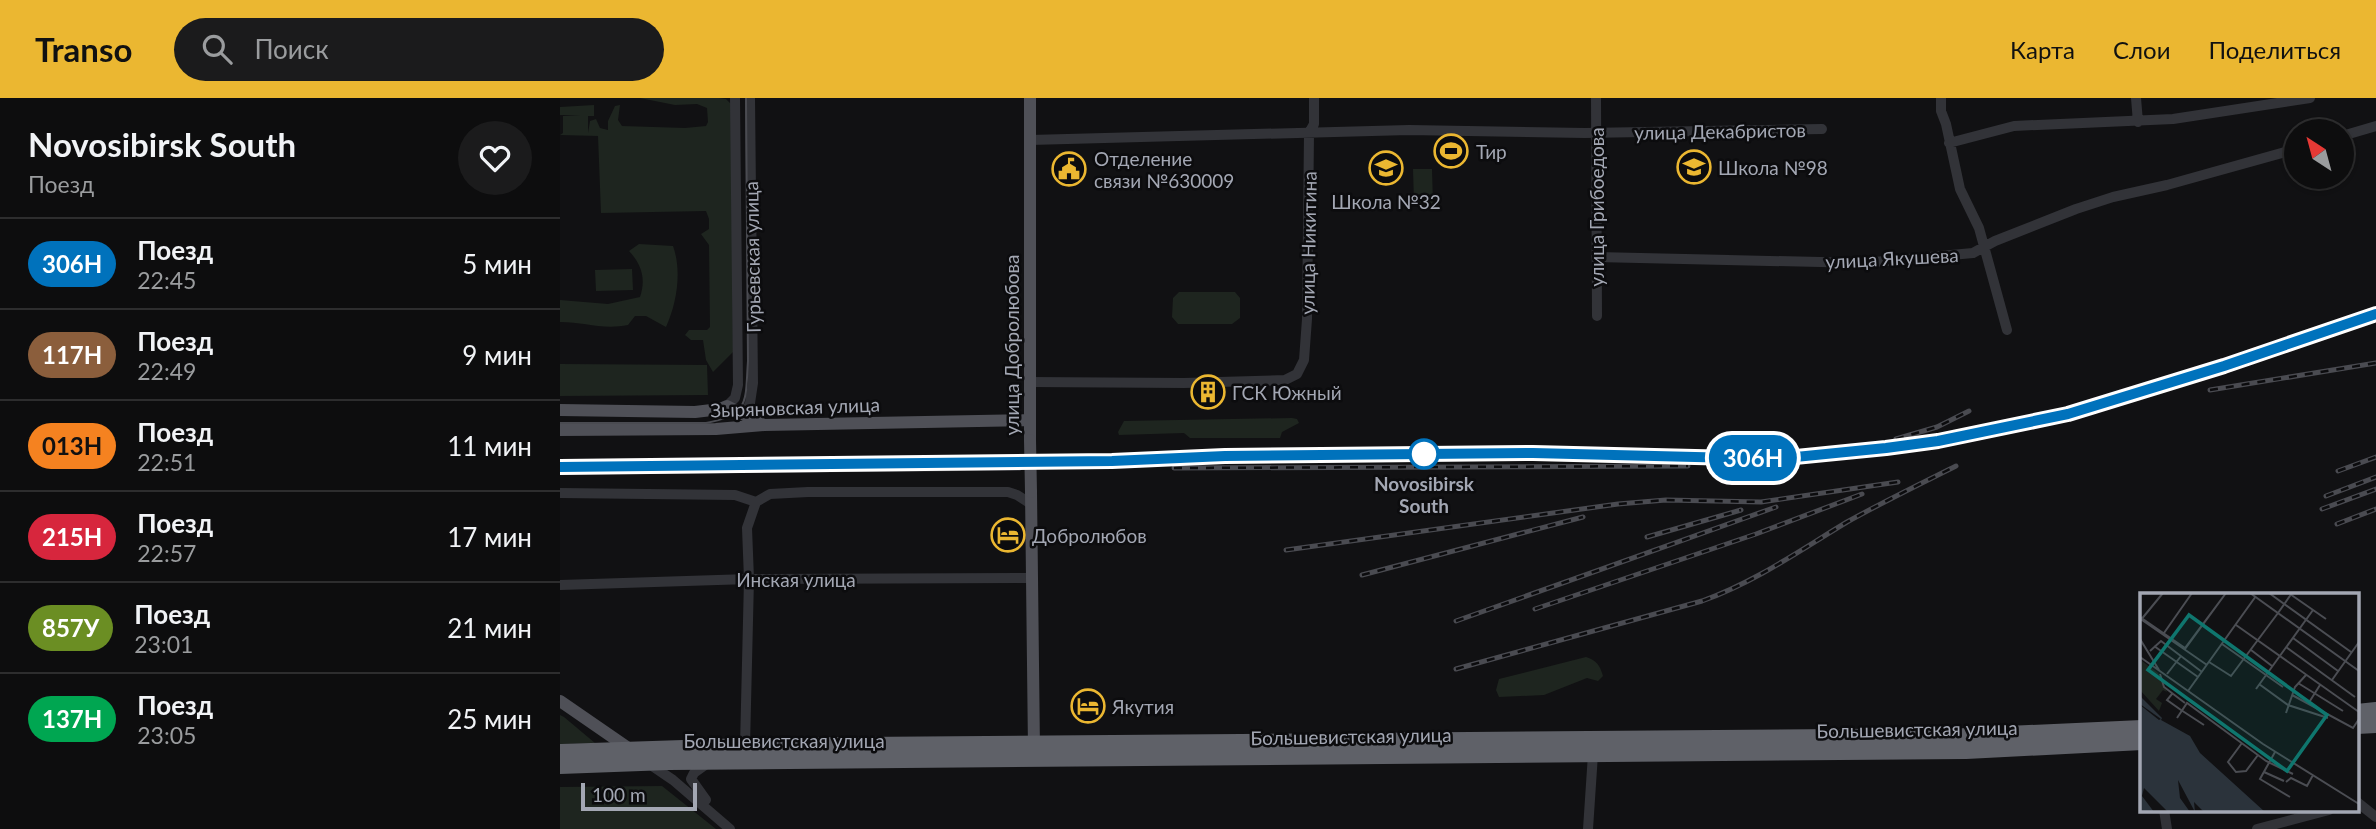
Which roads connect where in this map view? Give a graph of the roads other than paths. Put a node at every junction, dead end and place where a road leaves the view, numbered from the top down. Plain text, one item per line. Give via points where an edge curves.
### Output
1 (735, 98) edge
2 (750, 98) edge
3 (1030, 98) edge
4 (1314, 98) edge
5 (1596, 98) edge
6 (1941, 98) edge
7 (2136, 98) edge
8 (2310, 98) edge
9 (2138, 122) junction
10 (2376, 126) edge
11 (1822, 129) dead end
12 (2354, 132) edge
13 (1309, 133) junction
14 (1596, 133) junction
15 (1030, 140) junction
16 (1949, 143) junction
17 (2284, 152) edge
18 (1984, 248) junction
19 (1596, 257) junction
20 (1597, 316) dead end
21 (2007, 330) dead end
22 (1030, 382) junction
23 (727, 406) junction
24 (560, 410) edge
25 (745, 414) junction
26 (1030, 421) junction
27 (764, 425) junction
28 (716, 429) junction
29 (560, 430) edge
30 (560, 494) edge
31 (1031, 498) junction
32 (756, 502) junction
33 (1032, 578) junction
34 (749, 579) junction
35 (560, 584) edge
36 (560, 701) edge
37 (2376, 710) edge
38 (2358, 712) edge
39 (2376, 725) edge
40 (2358, 726) edge
41 (2140, 728) edge
42 (2140, 742) edge
43 (745, 746) junction
44 (631, 749) junction
45 (1034, 751) junction
46 (560, 752) edge
47 (1594, 754) junction
48 (710, 762) junction
49 (648, 763) junction
50 (560, 766) edge
51 (2358, 803) edge
52 (2321, 812) edge
53 (2376, 817) edge
54 (730, 829) edge
55 (736, 829) edge
56 (1587, 829) edge
57 (2257, 829) edge

1 - 23 street, Гурьевская улица via 738,385
2 - 25 street, Гурьевская улица via 753,383
3 - 15 main road, улица Добролюбова
4 - 13 street, улица Никитина via 1314,124
5 - 14 street, улица Грибоедова
6 - 16 street
7 - 9 street
8 - 9 street
9 - 16 street via 2014,126
10 - 12 street
11 - 14 street, улица Декабристов
13 - 14 street, улица Декабристов
13 - 15 street, улица Декабристов
13 - 22 street, улица Никитина via 1307,319 1304,360 1297,374 1285,380
14 - 19 street, улица Грибоедова
15 - 22 main road, улица Добролюбова
16 - 18 street
17 - 18 street, улица Якушева via 2113,197
18 - 19 street, улица Якушева via 1973,253 1863,263
18 - 21 street
19 - 20 street, улица Грибоедова
22 - 26 main road, улица Добролюбова
23 - 24 main road, Зыряновская улица via 695,412
23 - 25 main road
25 - 27 main road
25 - 28 main road
26 - 27 main road, Зыряновская улица
26 - 31 main road, улица Добролюбова, bridge
27 - 28 main road, Зыряновская улица
28 - 29 main road, Зыряновская улица
30 - 32 street via 735,495
31 - 32 street via 1008,492 808,492 770,494
31 - 33 main road, улица Добролюбова
32 - 34 street via 747,528
33 - 34 street, Инская улица
33 - 45 main road, улица Добролюбова
34 - 35 street, Инская улица
34 - 43 street
36 - 44 main road
37 - 38 highway
39 - 40 highway
41 - 45 highway, Большевистская улица via 1965,736
42 - 47 highway, Большевистская улица via 1966,751
43 - 44 highway, Большевистская улица
43 - 45 highway, Большевистская улица
44 - 46 highway, Большевистская улица
44 - 49 main road
45 - 47 highway, Большевистская улица
45 - 48 highway, Большевистская улица
47 - 56 street
48 - 49 highway, Большевистская улица
48 - 55 street via 694,773 692,784
49 - 50 highway, Большевистская улица
49 - 54 street
51 - 53 street
52 - 57 street

